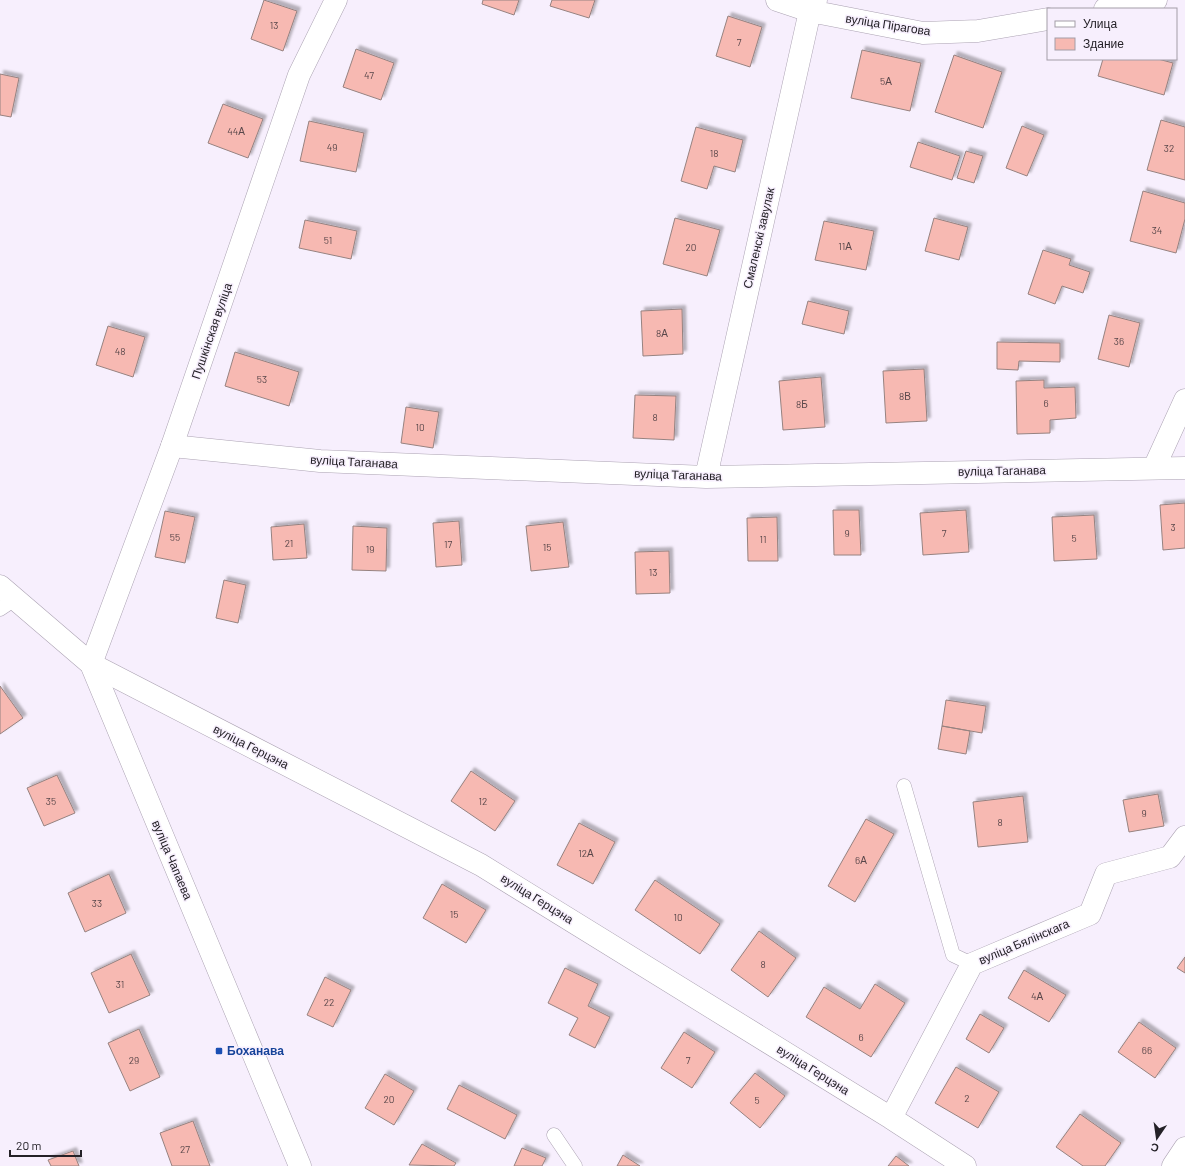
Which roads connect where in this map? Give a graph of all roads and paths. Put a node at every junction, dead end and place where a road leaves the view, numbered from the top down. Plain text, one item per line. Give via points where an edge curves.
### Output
1 (336, 0) edge
2 (778, 0) edge
3 (1156, 0) edge
4 (813, 5) edge
5 (1111, 8) edge
6 (1047, 19) edge
7 (1185, 400) edge
8 (172, 446) junction
9 (1154, 468) junction
10 (1185, 468) edge
11 (706, 477) junction
12 (5, 598) edge
13 (91, 664) junction
14 (904, 786) dead end
15 (1185, 837) edge
16 (972, 964) junction
17 (891, 1118) junction
18 (554, 1135) dead end
19 (1185, 1148) edge
20 (300, 1166) edge
21 (574, 1166) edge
22 (965, 1166) edge
23 (1173, 1166) edge

1 - 8 street, Пушкінская вуліца via 299,75
2 - 4 street, вуліца Пірагова
3 - 5 street
4 - 6 street, вуліца Пірагова via 923,33 978,31
4 - 11 street, Смаленскі завулак
7 - 9 street
8 - 11 street, вуліца Таганава via 320,461
8 - 13 street, Пушкінская вуліца
9 - 10 street, вуліца Таганава
9 - 11 street, вуліца Таганава
12 - 13 street, вуліца Чапаева
13 - 17 street, вуліца Герцэна via 481,865
13 - 20 street, вуліца Чапаева
14 - 16 lane via 953,954
15 - 16 street, вуліца Бялінскага via 1170,857 1106,874 1090,914
16 - 17 street, вуліца Бялінскага
17 - 22 street, вуліца Герцэна
18 - 21 lane
19 - 23 street

